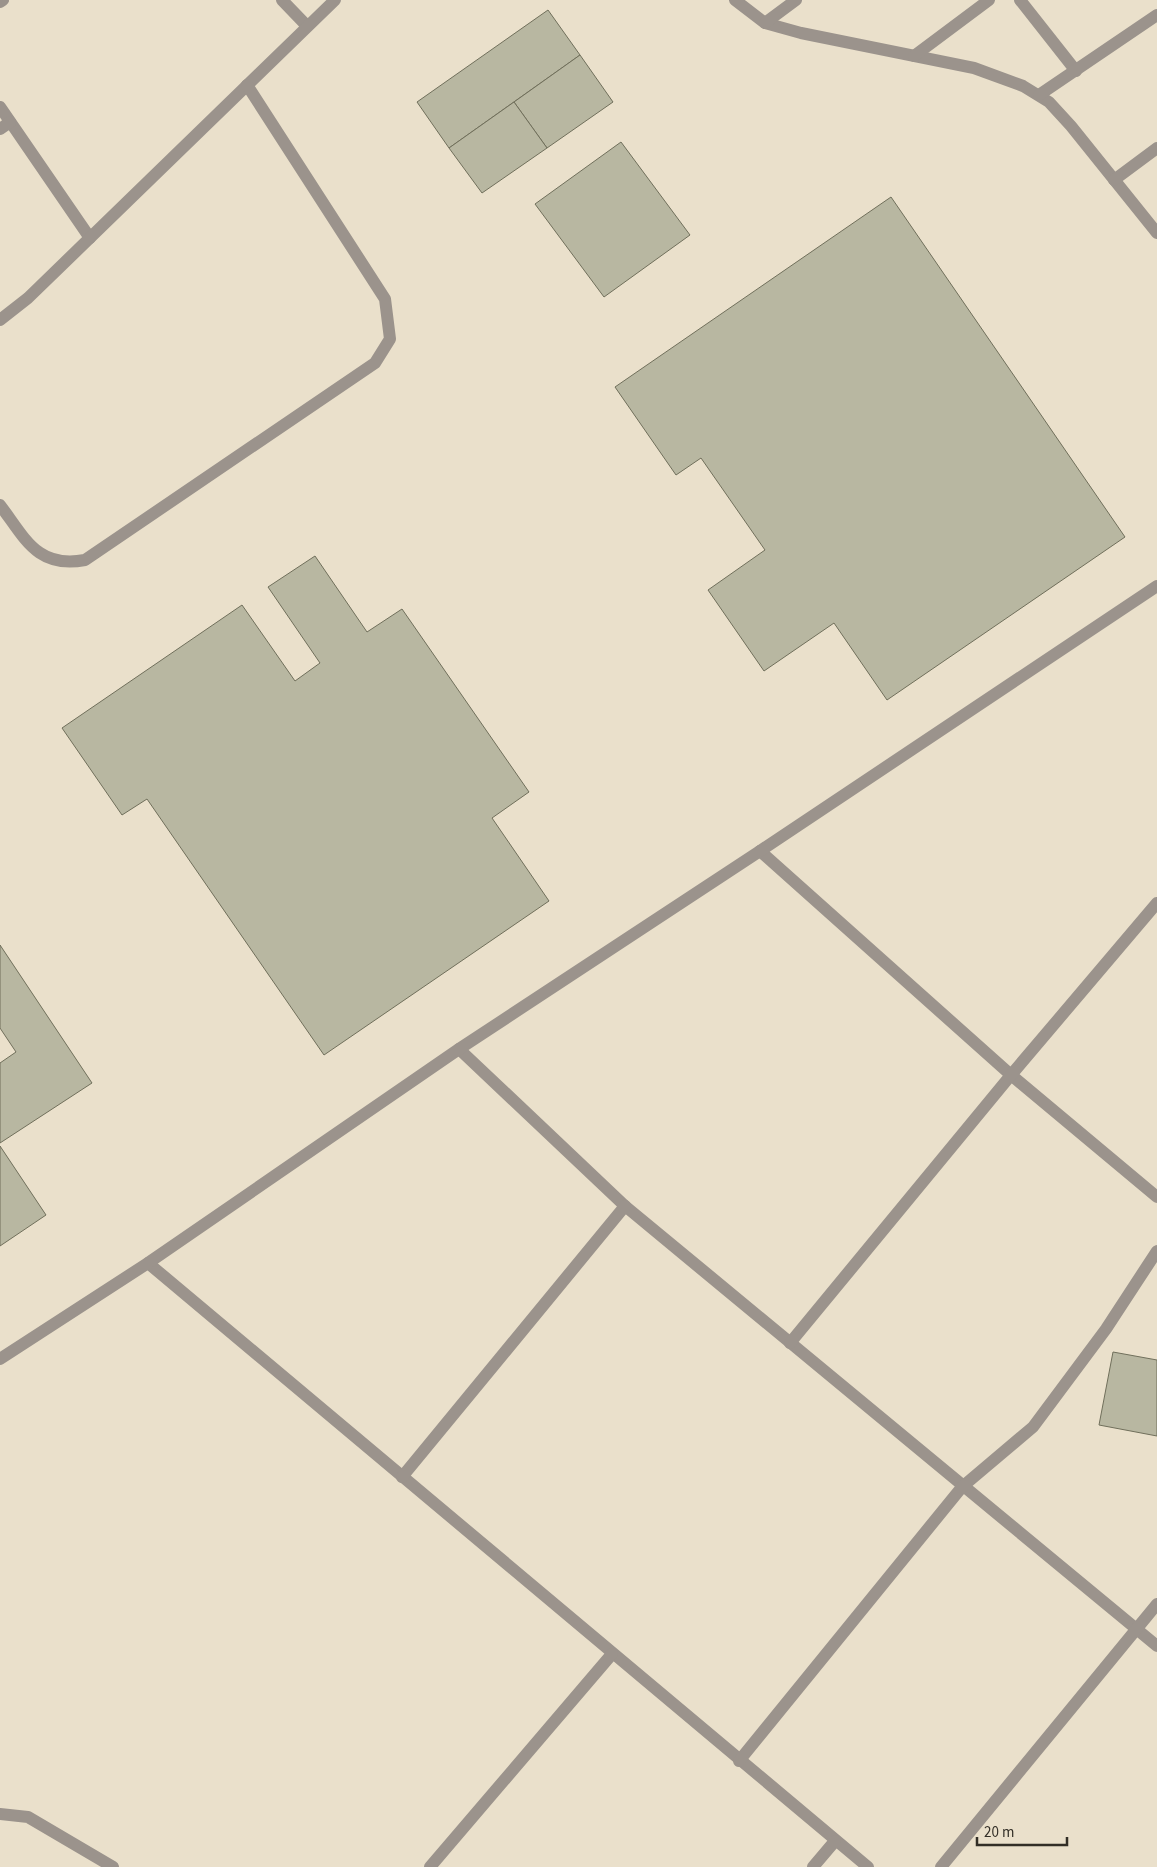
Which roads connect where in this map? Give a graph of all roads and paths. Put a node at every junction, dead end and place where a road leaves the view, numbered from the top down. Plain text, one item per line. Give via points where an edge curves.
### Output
1 (3, 0) edge
2 (282, 0) edge
3 (335, 0) edge
4 (735, 0) edge
5 (796, 0) edge
6 (989, 0) edge
7 (1020, 0) edge
8 (0, 2) edge
9 (1157, 15) edge
10 (765, 23) junction
11 (307, 26) junction
12 (914, 56) junction
13 (1076, 71) junction
14 (247, 86) junction
15 (1039, 95) junction
16 (0, 107) edge
17 (5, 126) edge
18 (1157, 148) edge
19 (1114, 180) junction
20 (1157, 233) edge
21 (90, 238) junction
22 (0, 320) edge
23 (0, 505) edge
24 (1157, 586) edge
25 (760, 851) junction
26 (1157, 903) edge
27 (459, 1049) junction
28 (1011, 1076) junction
29 (1157, 1197) edge
30 (626, 1206) junction
31 (1157, 1251) edge
32 (148, 1263) junction
33 (790, 1343) junction
34 (0, 1359) edge
35 (402, 1478) junction
36 (962, 1487) junction
37 (1157, 1604) edge
38 (1136, 1630) junction
39 (1157, 1646) edge
40 (612, 1654) junction
41 (739, 1761) junction
42 (0, 1814) edge
43 (835, 1841) junction
44 (114, 1867) edge
45 (430, 1867) edge
46 (813, 1867) edge
47 (868, 1867) edge
48 (941, 1867) edge

1 - 8 street
2 - 11 street
3 - 11 street
4 - 10 street
5 - 10 street
6 - 12 street
7 - 13 street
9 - 13 street
10 - 12 street
11 - 14 street
12 - 15 street via 974,68
13 - 15 street
14 - 21 street
14 - 23 street via 385,299 390,339 375,363 85,560 71,563 50,560 34,550
15 - 19 street via 1072,126
16 - 17 street
17 - 21 street
18 - 19 street
19 - 20 street
21 - 22 street via 28,298
24 - 25 street
25 - 27 street
25 - 28 street
26 - 28 street
27 - 30 street
27 - 32 street
28 - 29 street
28 - 33 street
30 - 33 street
30 - 35 street
31 - 36 street via 1106,1329 1033,1427
32 - 34 street
32 - 35 street
33 - 36 street
35 - 40 street
36 - 38 street
36 - 41 street
37 - 38 street
38 - 39 street
38 - 48 street
40 - 41 street
40 - 45 street
41 - 43 street
42 - 44 street via 28,1817
43 - 46 street
43 - 47 street

